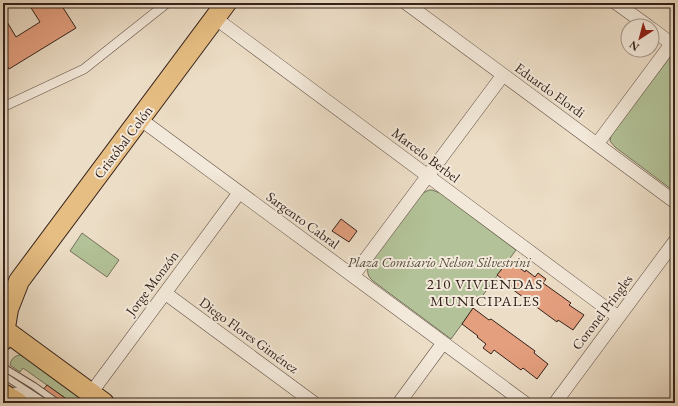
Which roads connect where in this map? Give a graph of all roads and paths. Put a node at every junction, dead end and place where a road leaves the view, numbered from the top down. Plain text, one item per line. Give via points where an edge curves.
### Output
1 (167, 3) edge
2 (406, 3) edge
3 (616, 3) edge
4 (220, 11) edge
5 (637, 18) edge
6 (660, 34) edge
7 (673, 42) edge
8 (503, 75) junction
9 (3, 107) edge
10 (140, 118) junction
11 (596, 144) junction
12 (428, 176) junction
13 (239, 193) junction
14 (675, 202) edge
15 (675, 241) edge
16 (353, 276) junction
17 (19, 281) junction
18 (165, 293) junction
19 (3, 294) edge
20 (618, 317) junction
21 (4, 333) edge
22 (443, 343) junction
23 (3, 367) edge
24 (6, 392) edge
25 (97, 398) edge
26 (30, 403) edge
27 (36, 403) edge
28 (46, 403) edge
29 (58, 403) edge
30 (314, 403) edge
31 (399, 403) edge
32 (525, 403) edge
33 (555, 403) edge

1 - 9 street via 84,69
2 - 8 street, Eduardo Elordi
3 - 5 street
4 - 10 main road, Cristóbal Colón
4 - 12 street, Marcelo Berbel
6 - 7 street
7 - 11 street
8 - 11 street, Eduardo Elordi
8 - 12 street
10 - 13 street, Sargento Cabral
10 - 17 main road, Cristóbal Colón
11 - 14 street, Eduardo Elordi
12 - 16 street
12 - 20 street, Marcelo Berbel
13 - 16 street, Sargento Cabral
13 - 18 street, Jorge Monzón
15 - 20 street, Coronel Pringles
16 - 22 street, Sargento Cabral
17 - 19 main road, Cristóbal Colón
17 - 21 main road, Cristóbal Colón via 8,309
18 - 25 street, Jorge Monzón
18 - 30 street, Diego Flores Giménez
20 - 33 street, Coronel Pringles
21 - 25 main road
22 - 31 street
22 - 32 street, Sargento Cabral
23 - 29 lane
24 - 28 lane
26 - 27 street via 9,388

